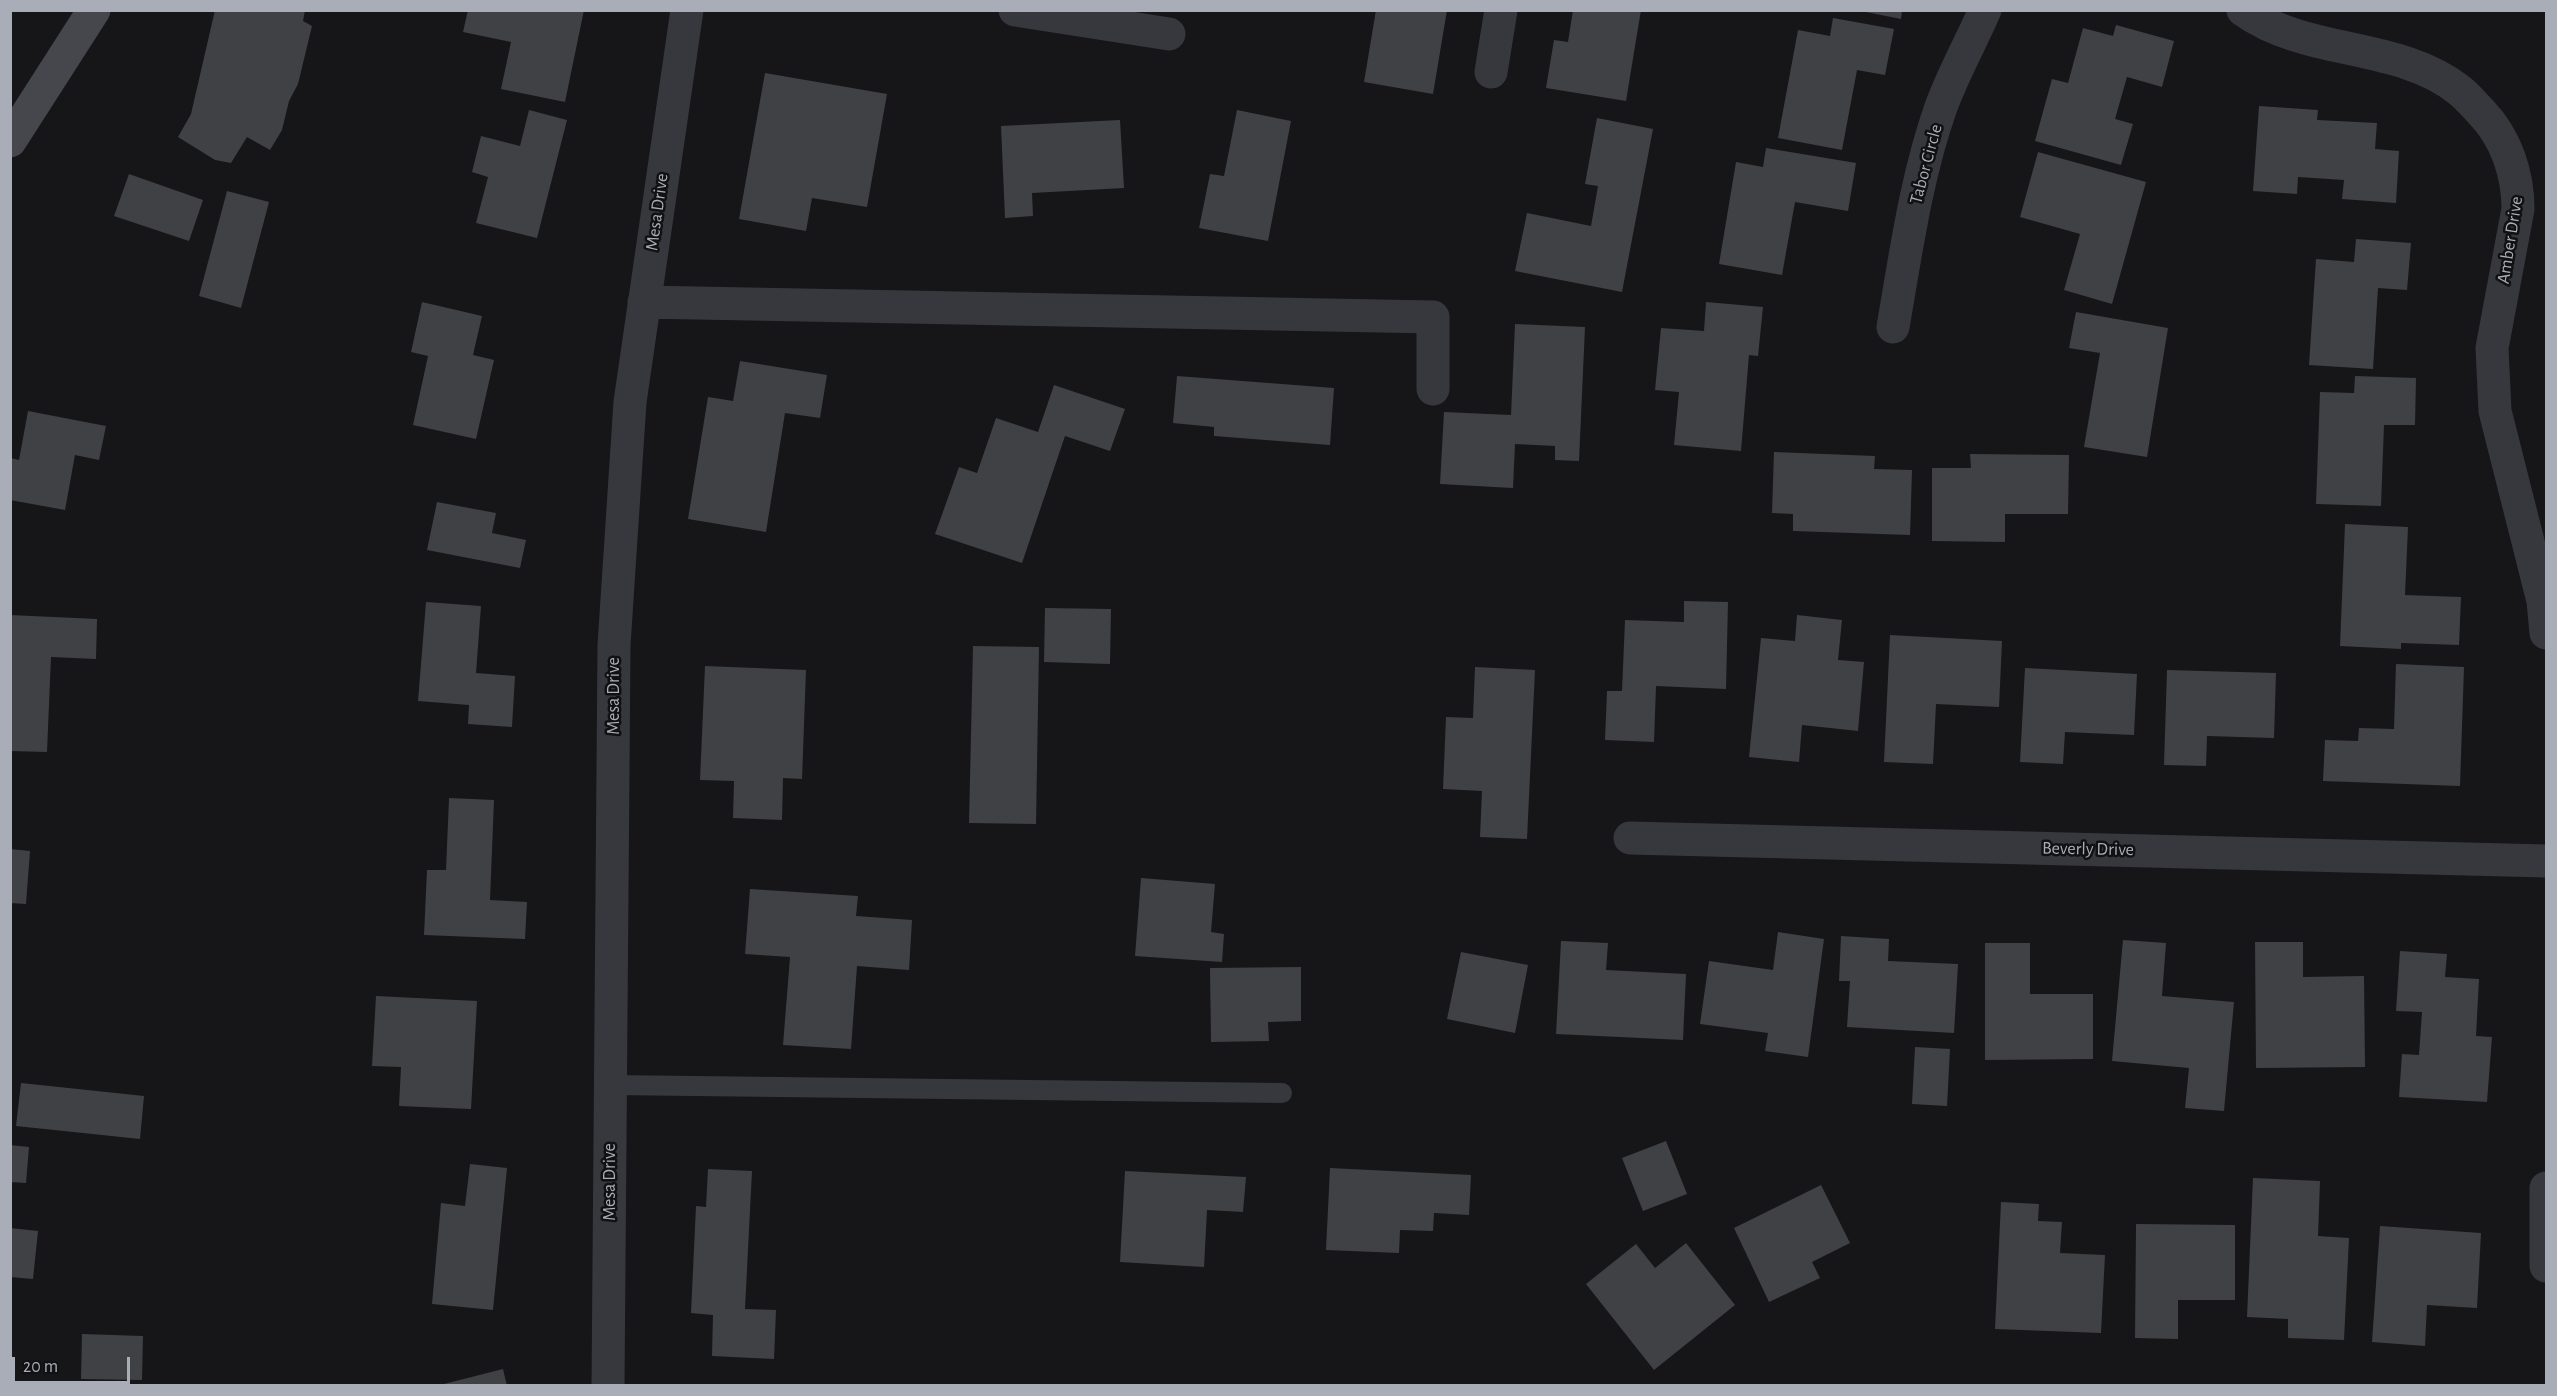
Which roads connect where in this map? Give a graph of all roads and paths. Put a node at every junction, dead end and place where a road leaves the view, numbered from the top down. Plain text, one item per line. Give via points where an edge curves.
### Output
1 (94, 10) edge
2 (687, 10) edge
3 (1015, 10) edge
4 (1502, 10) edge
5 (1985, 10) edge
6 (2243, 10) edge
7 (1169, 34) dead end
8 (1491, 72) dead end
9 (10, 141) edge
10 (644, 302) junction
11 (1893, 327) dead end
12 (1433, 389) dead end
13 (2547, 633) edge
14 (1630, 838) dead end
15 (2547, 861) edge
16 (611, 1085) junction
17 (1282, 1093) dead end
18 (2547, 1188) edge
19 (2547, 1266) edge
20 (608, 1386) edge

1 - 9 street
2 - 10 street, Mesa Drive
3 - 7 street
4 - 8 street
5 - 11 street, Tabor Circle via 1942,104 1926,156
6 - 13 street, Amber Drive via 2295,37 2407,64 2435,75 2459,90 2489,120 2503,142 2518,185 2518,209 2492,348 2495,411
10 - 12 street via 1433,317
10 - 16 street, Mesa Drive via 630,402 614,645
14 - 15 street, Beverly Drive
16 - 17 lane
16 - 20 street, Mesa Drive
18 - 19 street

